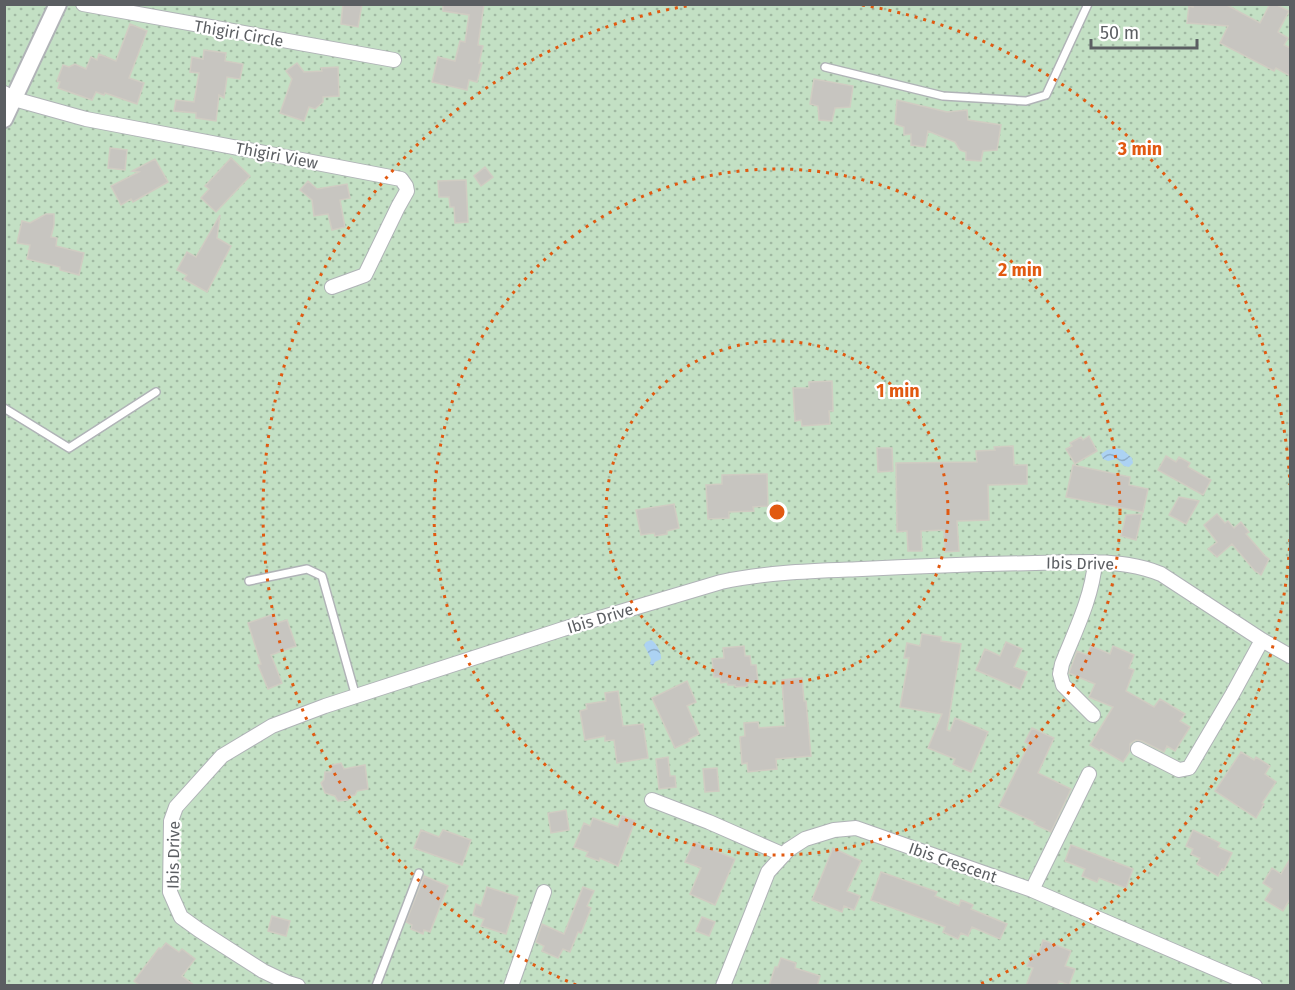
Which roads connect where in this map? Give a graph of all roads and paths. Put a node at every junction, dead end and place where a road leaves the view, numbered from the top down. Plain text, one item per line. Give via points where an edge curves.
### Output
1 (58, 4) edge
2 (83, 4) edge
3 (1088, 4) edge
4 (394, 60) dead end
5 (825, 67) dead end
6 (9, 96) edge
7 (4, 119) edge
8 (332, 287) dead end
9 (156, 392) dead end
10 (4, 408) edge
11 (1095, 562) junction
12 (249, 581) dead end
13 (1262, 640) junction
14 (1290, 657) edge
15 (356, 697) junction
16 (1093, 715) dead end
17 (1138, 749) dead end
18 (1089, 774) dead end
19 (651, 800) dead end
20 (784, 855) junction
21 (419, 873) dead end
22 (1032, 890) junction
23 (544, 892) dead end
24 (298, 986) edge
25 (376, 986) edge
26 (511, 986) edge
27 (723, 986) edge
28 (1255, 986) edge

1 - 6 street
2 - 4 street, Thigiri Circle
3 - 5 lane via 1046,95 1026,101 943,96
6 - 7 street
6 - 8 street, Thigiri View via 86,119 401,179 407,191 365,275
9 - 10 lane via 69,448
11 - 13 street, Ibis Drive via 1119,563 1161,574
11 - 15 street, Ibis Drive via 747,576 563,629
11 - 16 street via 1094,580 1060,674 1063,684
12 - 15 lane via 307,569 322,576
13 - 14 street, Ibis Drive
13 - 17 street via 1189,768 1179,770
15 - 24 street, Ibis Drive via 272,726 222,756 176,807 171,821 170,892 181,917 263,971
18 - 22 street
19 - 20 street
20 - 22 street, Ibis Crescent via 805,839 856,828
20 - 27 street, Ibis Crescent via 768,872
21 - 25 lane
22 - 28 street, Ibis Crescent
23 - 26 street

